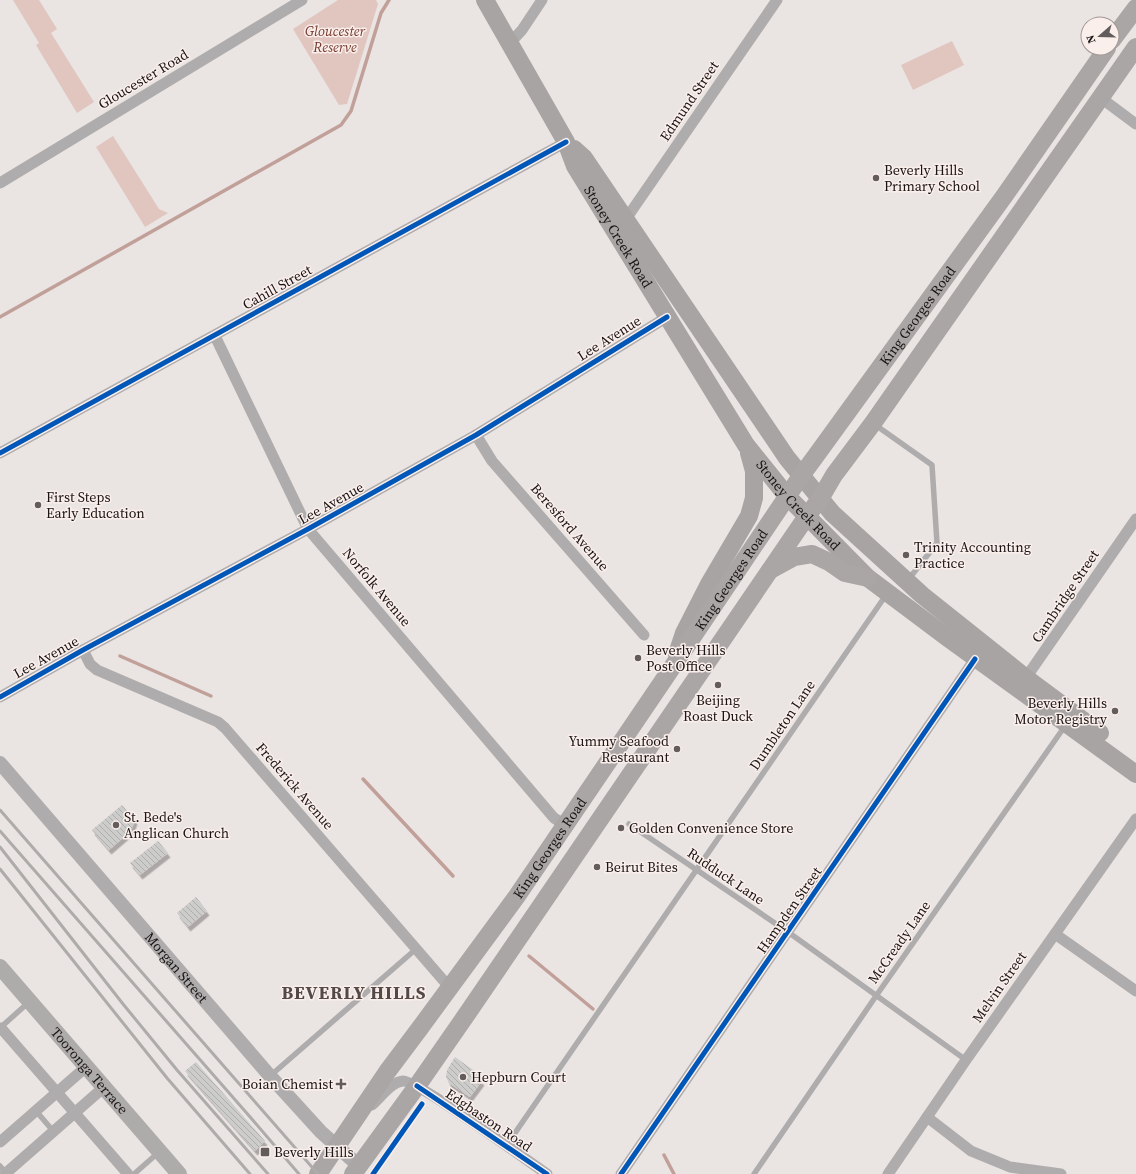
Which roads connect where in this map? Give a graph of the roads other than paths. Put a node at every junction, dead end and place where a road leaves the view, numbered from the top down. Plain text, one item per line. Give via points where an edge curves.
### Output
1 (302, 0) edge
2 (485, 0) edge
3 (542, 0) edge
4 (777, 0) edge
5 (1136, 8) edge
6 (1120, 29) edge
7 (510, 43) junction
8 (1136, 46) edge
9 (1101, 56) edge
10 (1101, 98) junction
11 (1136, 124) edge
12 (566, 142) junction
13 (0, 183) edge
14 (626, 219) junction
15 (666, 317) junction
16 (215, 336) junction
17 (873, 423) junction
18 (476, 435) junction
19 (746, 445) junction
20 (0, 453) edge
21 (801, 476) junction
22 (787, 496) junction
23 (820, 499) junction
24 (806, 516) junction
25 (1136, 518) edge
26 (308, 529) junction
27 (770, 571) junction
28 (868, 578) junction
29 (907, 582) junction
30 (887, 593) junction
31 (644, 635) dead end
32 (83, 650) junction
33 (976, 659) junction
34 (672, 669) junction
35 (1022, 684) junction
36 (0, 697) edge
37 (1066, 724) junction
38 (1136, 760) edge
39 (0, 763) edge
40 (1136, 774) edge
41 (1136, 819) edge
42 (629, 824) dead end
43 (565, 825) junction
44 (697, 871) junction
45 (788, 932) junction
46 (1055, 934) junction
47 (416, 949) junction
48 (0, 967) edge
49 (450, 988) junction
50 (1136, 991) edge
51 (876, 996) junction
52 (30, 1001) junction
53 (0, 1028) edge
54 (966, 1060) junction
55 (86, 1067) junction
56 (270, 1076) junction
57 (417, 1086) junction
58 (104, 1088) junction
59 (57, 1092) junction
60 (36, 1111) junction
61 (75, 1113) junction
62 (927, 1117) junction
63 (351, 1127) junction
64 (54, 1132) junction
65 (0, 1142) edge
66 (337, 1146) junction
67 (506, 1146) junction
68 (160, 1152) junction
69 (356, 1170) edge
70 (320, 1171) edge
71 (5, 1172) edge
72 (128, 1174) edge
73 (134, 1174) edge
74 (179, 1174) edge
75 (547, 1174) edge
76 (621, 1174) edge
77 (754, 1174) edge
78 (888, 1174) edge
79 (1061, 1174) edge

1 - 13 street, Gloucester Road
2 - 7 main road, Stoney Creek Road
3 - 7 street
4 - 14 street, Edmund Street
5 - 6 highway
7 - 12 main road, Stoney Creek Road
8 - 10 highway, King Georges Road
9 - 21 highway, King Georges Road via 1005,195
10 - 11 street
10 - 17 highway, King Georges Road
12 - 14 main road, Stoney Creek Road via 584,158
12 - 15 main road, Stoney Creek Road via 574,166
12 - 16 street, Cahill Street
14 - 21 main road, Stoney Creek Road
15 - 18 street, Lee Avenue
15 - 19 main road, Stoney Creek Road
16 - 20 street, Cahill Street
16 - 26 street, Norfolk Avenue
17 - 23 highway, King Georges Road via 834,475
17 - 29 lane via 932,465 937,543
18 - 26 street, Lee Avenue
18 - 31 street, Beresford Avenue via 492,461
19 - 22 main road, Stoney Creek Road
19 - 34 main road via 754,470 754,498 749,516 709,584 684,634
21 - 22 highway, King Georges Road
21 - 23 main road, Stoney Creek Road
22 - 24 main road, Stoney Creek Road
22 - 34 highway, King Georges Road
23 - 24 highway, King Georges Road
23 - 29 main road, Stoney Creek Road
24 - 27 highway, King Georges Road
24 - 28 main road, Stoney Creek Road
25 - 35 street, Cambridge Street
26 - 32 street, Lee Avenue
26 - 43 street, Norfolk Avenue via 554,818
27 - 28 highway via 794,558 812,554 845,573
27 - 57 highway, King Georges Road
28 - 30 main road, Stoney Creek Road
29 - 35 main road, Stoney Creek Road
30 - 33 main road, Stoney Creek Road
30 - 44 lane, Dumbleton Lane
32 - 36 street, Lee Avenue
32 - 47 street, Frederick Avenue via 90,664 97,670 223,726
33 - 35 main road, Stoney Creek Road
33 - 45 street, Hampden Street
34 - 43 highway, King Georges Road
35 - 37 main road, Stoney Creek Road
35 - 38 main road, Stoney Creek Road
37 - 40 main road, Stoney Creek Road
37 - 51 lane, McCready Lane
39 - 56 street, Morgan Street
41 - 46 street, Melvin Street
42 - 44 lane, Rudduck Lane
43 - 49 highway, King Georges Road
44 - 45 lane, Rudduck Lane
44 - 67 lane, Dumbleton Lane
45 - 51 lane, Rudduck Lane
45 - 76 street, Hampden Street
46 - 50 street
46 - 54 street, Melvin Street
47 - 49 street, Frederick Avenue
47 - 56 lane
48 - 52 main road, Tooronga Terrace
49 - 63 highway, King Georges Road via 387,1072
51 - 54 lane, Rudduck Lane
51 - 77 lane, McCready Lane
52 - 53 lane
52 - 55 main road, Tooronga Terrace
53 - 59 street
54 - 62 street, Melvin Street
55 - 58 main road, Tooronga Terrace
55 - 59 street
56 - 66 street, Morgan Street
57 - 63 street, Edgbaston Road via 406,1081 394,1085
57 - 67 street, Edgbaston Road
57 - 69 highway, King Georges Road
58 - 61 street
58 - 68 main road, Tooronga Terrace
59 - 60 street
59 - 61 street
60 - 64 lane
60 - 65 street
61 - 64 street
61 - 72 street
62 - 78 street, Melvin Street
62 - 79 street via 971,1151 1010,1166
63 - 66 highway, King Georges Road
64 - 71 street
66 - 69 street, Morgan Street
66 - 70 highway, King Georges Road
67 - 75 street, Edgbaston Road
68 - 73 lane
68 - 74 main road, Tooronga Terrace

